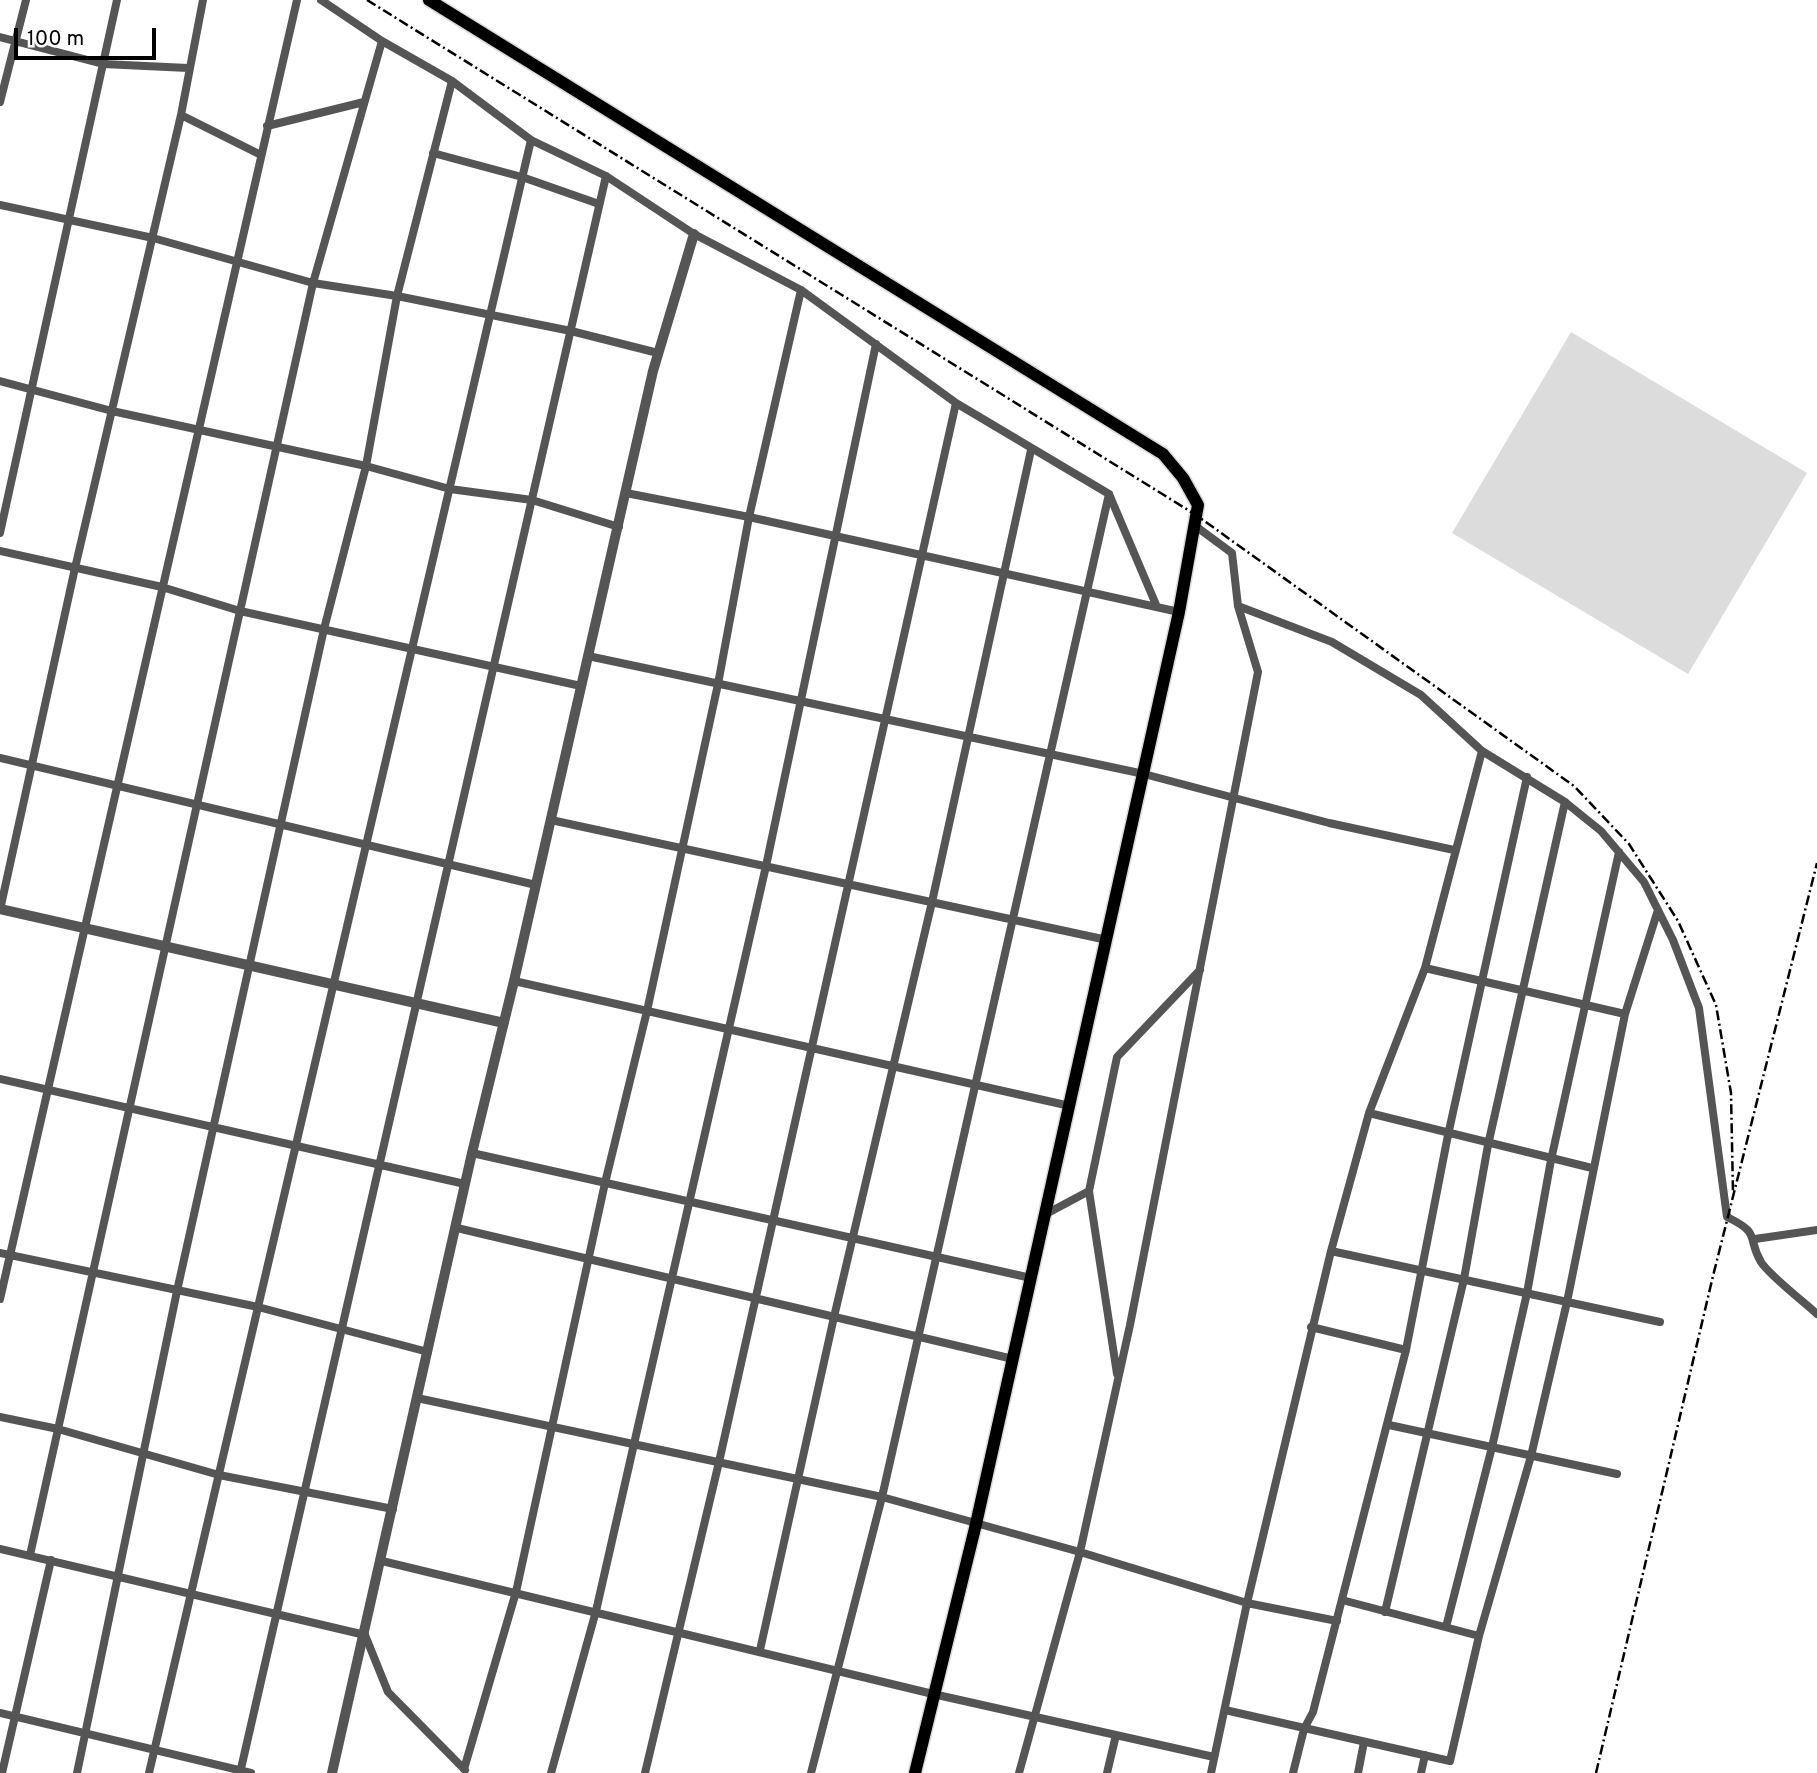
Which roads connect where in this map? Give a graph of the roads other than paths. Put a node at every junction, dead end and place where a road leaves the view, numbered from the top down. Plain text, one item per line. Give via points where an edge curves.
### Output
1 (26, 0) edge
2 (117, 0) edge
3 (203, 0) edge
4 (297, 0) edge
5 (321, 0) edge
6 (429, 0) edge
7 (0, 37) edge
8 (16, 41) junction
9 (382, 41) junction
10 (103, 64) junction
11 (188, 68) junction
12 (452, 81) junction
13 (0, 102) edge
14 (364, 102) junction
15 (181, 114) junction
16 (267, 126) junction
17 (531, 140) junction
18 (433, 153) junction
19 (261, 155) junction
20 (606, 176) junction
21 (523, 177) junction
22 (600, 204) junction
23 (0, 205) edge
24 (69, 220) junction
25 (694, 234) junction
26 (153, 238) junction
27 (236, 263) junction
28 (313, 283) junction
29 (801, 290) junction
30 (397, 296) junction
31 (491, 315) junction
32 (570, 331) junction
33 (876, 344) junction
34 (659, 353) junction
35 (0, 381) edge
36 (32, 388) junction
37 (956, 403) junction
38 (112, 411) junction
39 (198, 431) junction
40 (276, 447) junction
41 (1031, 450) junction
42 (366, 467) junction
43 (450, 489) junction
44 (626, 493) junction
45 (1109, 494) junction
46 (532, 500) junction
47 (749, 517) junction
48 (1194, 525) junction
49 (618, 527) junction
50 (0, 533) edge
51 (835, 536) junction
52 (0, 551) edge
53 (920, 555) junction
54 (75, 568) junction
55 (1002, 573) junction
56 (162, 587) junction
57 (1087, 592) junction
58 (1238, 606) junction
59 (1157, 607) junction
60 (240, 611) junction
61 (1180, 612) junction
62 (324, 629) junction
63 (412, 650) junction
64 (588, 656) junction
65 (494, 667) junction
66 (718, 684) junction
67 (581, 687) junction
68 (802, 701) junction
69 (884, 719) junction
70 (966, 736) junction
71 (1482, 751) junction
72 (1050, 754) junction
73 (0, 758) edge
74 (32, 764) junction
75 (1144, 774) junction
76 (1527, 777) junction
77 (117, 786) junction
78 (1235, 798) junction
79 (1565, 802) junction
80 (197, 806) junction
81 (551, 820) junction
82 (280, 826) junction
83 (366, 846) junction
84 (682, 848) junction
85 (1454, 850) junction
86 (1619, 852) junction
87 (448, 865) junction
88 (766, 866) junction
89 (847, 884) junction
90 (536, 886) junction
91 (932, 902) junction
92 (0, 909) edge
93 (1658, 910) junction
94 (1013, 920) junction
95 (85, 928) junction
96 (1107, 940) junction
97 (165, 946) junction
98 (249, 965) junction
99 (1425, 968) junction
100 (1201, 970) junction
101 (514, 981) junction
102 (1482, 982) junction
103 (333, 985) junction
104 (1524, 991) junction
105 (416, 1003) junction
106 (1584, 1004) junction
107 (647, 1011) junction
108 (1625, 1014) junction
109 (503, 1023) junction
110 (727, 1029) junction
111 (810, 1048) junction
112 (894, 1066) junction
113 (0, 1079) edge
114 (975, 1085) junction
115 (48, 1090) junction
116 (1070, 1106) junction
117 (129, 1108) junction
118 (1369, 1113) junction
119 (213, 1127) junction
120 (1448, 1135) junction
121 (1488, 1144) junction
122 (296, 1146) junction
123 (472, 1153) junction
124 (1551, 1160) junction
125 (380, 1165) junction
126 (1592, 1168) junction
127 (605, 1183) junction
128 (466, 1184) junction
129 (1088, 1191) junction
130 (688, 1202) junction
131 (1046, 1213) junction
132 (772, 1220) junction
133 (457, 1228) junction
134 (1817, 1230) edge
135 (853, 1238) junction
136 (1755, 1239) junction
137 (1331, 1251) junction
138 (0, 1253) edge
139 (10, 1256) junction
140 (936, 1257) junction
141 (589, 1259) junction
142 (1424, 1271) junction
143 (93, 1272) junction
144 (670, 1278) junction
145 (1031, 1278) junction
146 (1464, 1279) junction
147 (177, 1291) junction
148 (1527, 1293) junction
149 (754, 1298) junction
150 (0, 1300) edge
151 (1567, 1302) junction
152 (258, 1307) junction
153 (1817, 1314) edge
154 (834, 1317) junction
155 (1660, 1322) dead end
156 (1311, 1328) junction
157 (342, 1329) junction
158 (918, 1337) junction
159 (1406, 1350) junction
160 (428, 1352) junction
161 (1013, 1359) junction
162 (1118, 1380) junction
163 (417, 1398) junction
164 (0, 1418) edge
165 (1389, 1425) junction
166 (551, 1427) junction
167 (58, 1429) junction
168 (1429, 1434) junction
169 (634, 1444) junction
170 (1492, 1447) junction
171 (144, 1453) junction
172 (1531, 1456) junction
173 (719, 1462) junction
174 (1617, 1474) dead end
175 (219, 1475) junction
176 (798, 1479) junction
177 (305, 1490) junction
178 (882, 1497) junction
179 (393, 1510) junction
180 (976, 1524) junction
181 (0, 1549) edge
182 (1080, 1552) junction
183 (30, 1555) junction
184 (51, 1560) junction
185 (382, 1561) junction
186 (119, 1577) junction
187 (516, 1592) junction
188 (191, 1594) junction
189 (1342, 1601) junction
190 (1247, 1603) junction
191 (596, 1611) junction
192 (1385, 1612) junction
193 (277, 1613) junction
194 (1337, 1620) junction
195 (1446, 1628) junction
196 (678, 1630) junction
197 (365, 1634) junction
198 (1479, 1636) junction
199 (760, 1650) junction
200 (839, 1669) junction
201 (933, 1694) junction
202 (1225, 1710) junction
203 (0, 1713) edge
204 (1033, 1716) junction
205 (15, 1717) junction
206 (1304, 1729) junction
207 (86, 1732) junction
208 (1116, 1735) junction
209 (1364, 1742) junction
210 (155, 1748) junction
211 (1425, 1755) junction
212 (1214, 1757) junction
213 (466, 1771) edge
214 (241, 1772) edge
215 (2, 1773) edge
216 (77, 1773) edge
217 (149, 1773) edge
218 (251, 1773) edge
219 (332, 1773) edge
220 (551, 1773) edge
221 (645, 1773) edge
222 (811, 1773) edge
223 (915, 1773) edge
224 (1020, 1773) edge
225 (1107, 1773) edge
226 (1211, 1773) edge
227 (1293, 1773) edge
228 (1358, 1773) edge
229 (1421, 1773) edge

1 - 8 street
2 - 10 street
3 - 11 street
4 - 16 street
5 - 9 street
6 - 48 main road via 1163,454 1184,478 1198,505
7 - 8 street
8 - 10 street
8 - 13 street
9 - 12 street
9 - 14 street
10 - 11 street
10 - 24 street
11 - 15 street
12 - 17 street
12 - 18 street
14 - 16 street
14 - 28 street
15 - 19 street
15 - 26 street
16 - 19 street
17 - 20 street
17 - 21 street
18 - 21 street
18 - 30 street
19 - 27 street
20 - 22 street
20 - 25 street
21 - 22 street
21 - 31 street
22 - 32 street
23 - 24 street
24 - 26 street
24 - 36 street
25 - 29 street
25 - 34 street
26 - 27 street
26 - 38 street
27 - 28 street
27 - 39 street
28 - 30 street
28 - 40 street
29 - 33 street
29 - 47 street
30 - 31 street
30 - 42 street
31 - 32 street
31 - 43 street
32 - 34 street
32 - 46 street
33 - 37 street
33 - 51 street
34 - 44 street
35 - 36 street
36 - 38 street
36 - 50 street
37 - 41 street
37 - 53 street
38 - 39 street
38 - 54 street
39 - 40 street
39 - 56 street
40 - 42 street
40 - 60 street
41 - 45 street
41 - 55 street
42 - 43 street
42 - 62 street
43 - 46 street
43 - 63 street
44 - 47 street
44 - 49 street
45 - 57 street
45 - 59 street
46 - 49 street
46 - 65 street
47 - 51 street
47 - 66 street
48 - 58 street via 1233,553
48 - 61 main road
49 - 64 street
51 - 53 street
51 - 68 street
52 - 54 street
53 - 55 street
53 - 69 street
54 - 56 street
54 - 74 street
55 - 57 street
55 - 70 street
56 - 60 street
56 - 77 street
57 - 59 street
57 - 72 street
58 - 71 street via 1332,642 1388,675 1421,695
58 - 78 street via 1258,672
59 - 61 street
60 - 62 street
60 - 80 street
61 - 75 main road
62 - 63 street
62 - 82 street
63 - 65 street
63 - 83 street
64 - 66 street
64 - 67 street
65 - 67 street
65 - 87 street
66 - 68 street
66 - 84 street
67 - 81 street
68 - 69 street
68 - 88 street
69 - 70 street
69 - 89 street
70 - 72 street
70 - 91 street
71 - 76 street
71 - 85 street
72 - 75 street
72 - 94 street
73 - 74 street
74 - 77 street
74 - 92 street
75 - 78 street
75 - 96 main road
76 - 79 street
76 - 102 street
77 - 80 street
77 - 95 street
78 - 85 street
78 - 100 street
79 - 86 street
79 - 104 street
80 - 82 street
80 - 97 street
81 - 84 street
81 - 90 street
82 - 83 street
82 - 98 street
83 - 87 street
83 - 103 street
84 - 88 street
84 - 107 street
85 - 99 street
86 - 93 street via 1644,882
86 - 106 street
87 - 90 street
87 - 105 street
88 - 89 street
88 - 110 street
89 - 91 street
89 - 111 street
90 - 101 street
91 - 94 street
91 - 112 street
92 - 95 street
93 - 108 street
93 - 136 street via 1699,1008 1727,1217 1745,1226
94 - 96 street
94 - 114 street
95 - 97 street
95 - 115 street
96 - 116 main road
97 - 98 street
97 - 117 street
98 - 103 street
98 - 119 street
99 - 102 street
99 - 118 street
100 - 129 street via 1117,1057
100 - 162 street
101 - 107 street
101 - 109 street
102 - 104 street
102 - 120 street
103 - 105 street
103 - 122 street
104 - 106 street
104 - 121 street
105 - 109 street
105 - 125 street
106 - 108 street
106 - 124 street
107 - 110 street
107 - 127 street
108 - 126 street
109 - 123 street
110 - 111 street
110 - 130 street
111 - 112 street
111 - 132 street
112 - 114 street
112 - 135 street
113 - 115 street
114 - 116 street
114 - 140 street
115 - 117 street
115 - 139 street
116 - 131 main road
117 - 119 street
117 - 143 street
118 - 120 street
118 - 137 street
119 - 122 street
119 - 147 street
120 - 121 street
120 - 142 street
121 - 124 street
121 - 146 street
122 - 125 street
122 - 152 street
123 - 127 street
123 - 128 street
124 - 126 street
124 - 148 street
125 - 128 street
125 - 157 street
126 - 151 street
127 - 130 street
127 - 141 street
128 - 133 street
129 - 131 street
129 - 162 street
130 - 132 street
130 - 144 street
131 - 145 main road
132 - 135 street
132 - 149 street
133 - 141 street
133 - 160 street
134 - 136 street
135 - 140 street
135 - 154 street
136 - 153 street via 1761,1262
137 - 142 street
137 - 156 street
138 - 139 street
139 - 143 street
139 - 150 street
140 - 145 street
140 - 158 street
141 - 144 street
141 - 166 street
142 - 146 street
142 - 159 street
143 - 147 street
143 - 167 street
144 - 149 street
144 - 169 street
145 - 161 main road
146 - 148 street
146 - 168 street
147 - 152 street
147 - 171 street
148 - 151 street
148 - 170 street
149 - 154 street
149 - 173 street
151 - 155 street
151 - 172 street
152 - 157 street
152 - 175 street
154 - 158 street
154 - 176 street
156 - 159 street
156 - 190 street
157 - 160 street
157 - 177 street
158 - 161 street
158 - 178 street
159 - 165 street
160 - 163 street
161 - 180 main road
162 - 182 street
163 - 166 street
163 - 179 street
164 - 167 street
165 - 168 street
165 - 189 street
166 - 169 street
166 - 187 street
167 - 171 street
167 - 183 street
168 - 170 street
168 - 192 street
169 - 173 street
169 - 191 street
170 - 172 street
170 - 195 street
171 - 175 street
171 - 186 street
172 - 174 street
172 - 198 street
173 - 176 street
173 - 196 street
175 - 177 street
175 - 188 street
176 - 178 street
176 - 199 street
177 - 179 street
177 - 193 street
178 - 180 street
178 - 200 street
179 - 185 street
180 - 182 street
180 - 201 main road
181 - 183 street
182 - 190 street
182 - 204 street
183 - 184 street
184 - 186 street
184 - 205 street
185 - 187 street
185 - 197 street
186 - 188 street
186 - 207 street
187 - 191 street
187 - 213 street
188 - 193 street
188 - 210 street
189 - 192 street
189 - 194 street
190 - 194 street
190 - 202 street
191 - 196 street
191 - 220 street
192 - 195 street
193 - 197 street
193 - 214 street
194 - 206 street via 1313,1712
195 - 198 street
196 - 199 street
196 - 221 street
197 - 213 street via 388,1692
197 - 219 street
198 - 211 street via 1450,1761
199 - 200 street
200 - 201 street
200 - 222 street
201 - 204 street
201 - 223 main road
202 - 206 street
202 - 212 street
203 - 205 street
204 - 208 street
204 - 224 street
205 - 207 street
205 - 215 street
206 - 209 street
206 - 227 street
207 - 210 street
207 - 216 street
208 - 212 street
208 - 225 street
209 - 211 street
209 - 228 street
210 - 214 street
210 - 217 street
211 - 229 street
212 - 226 street
214 - 218 street

